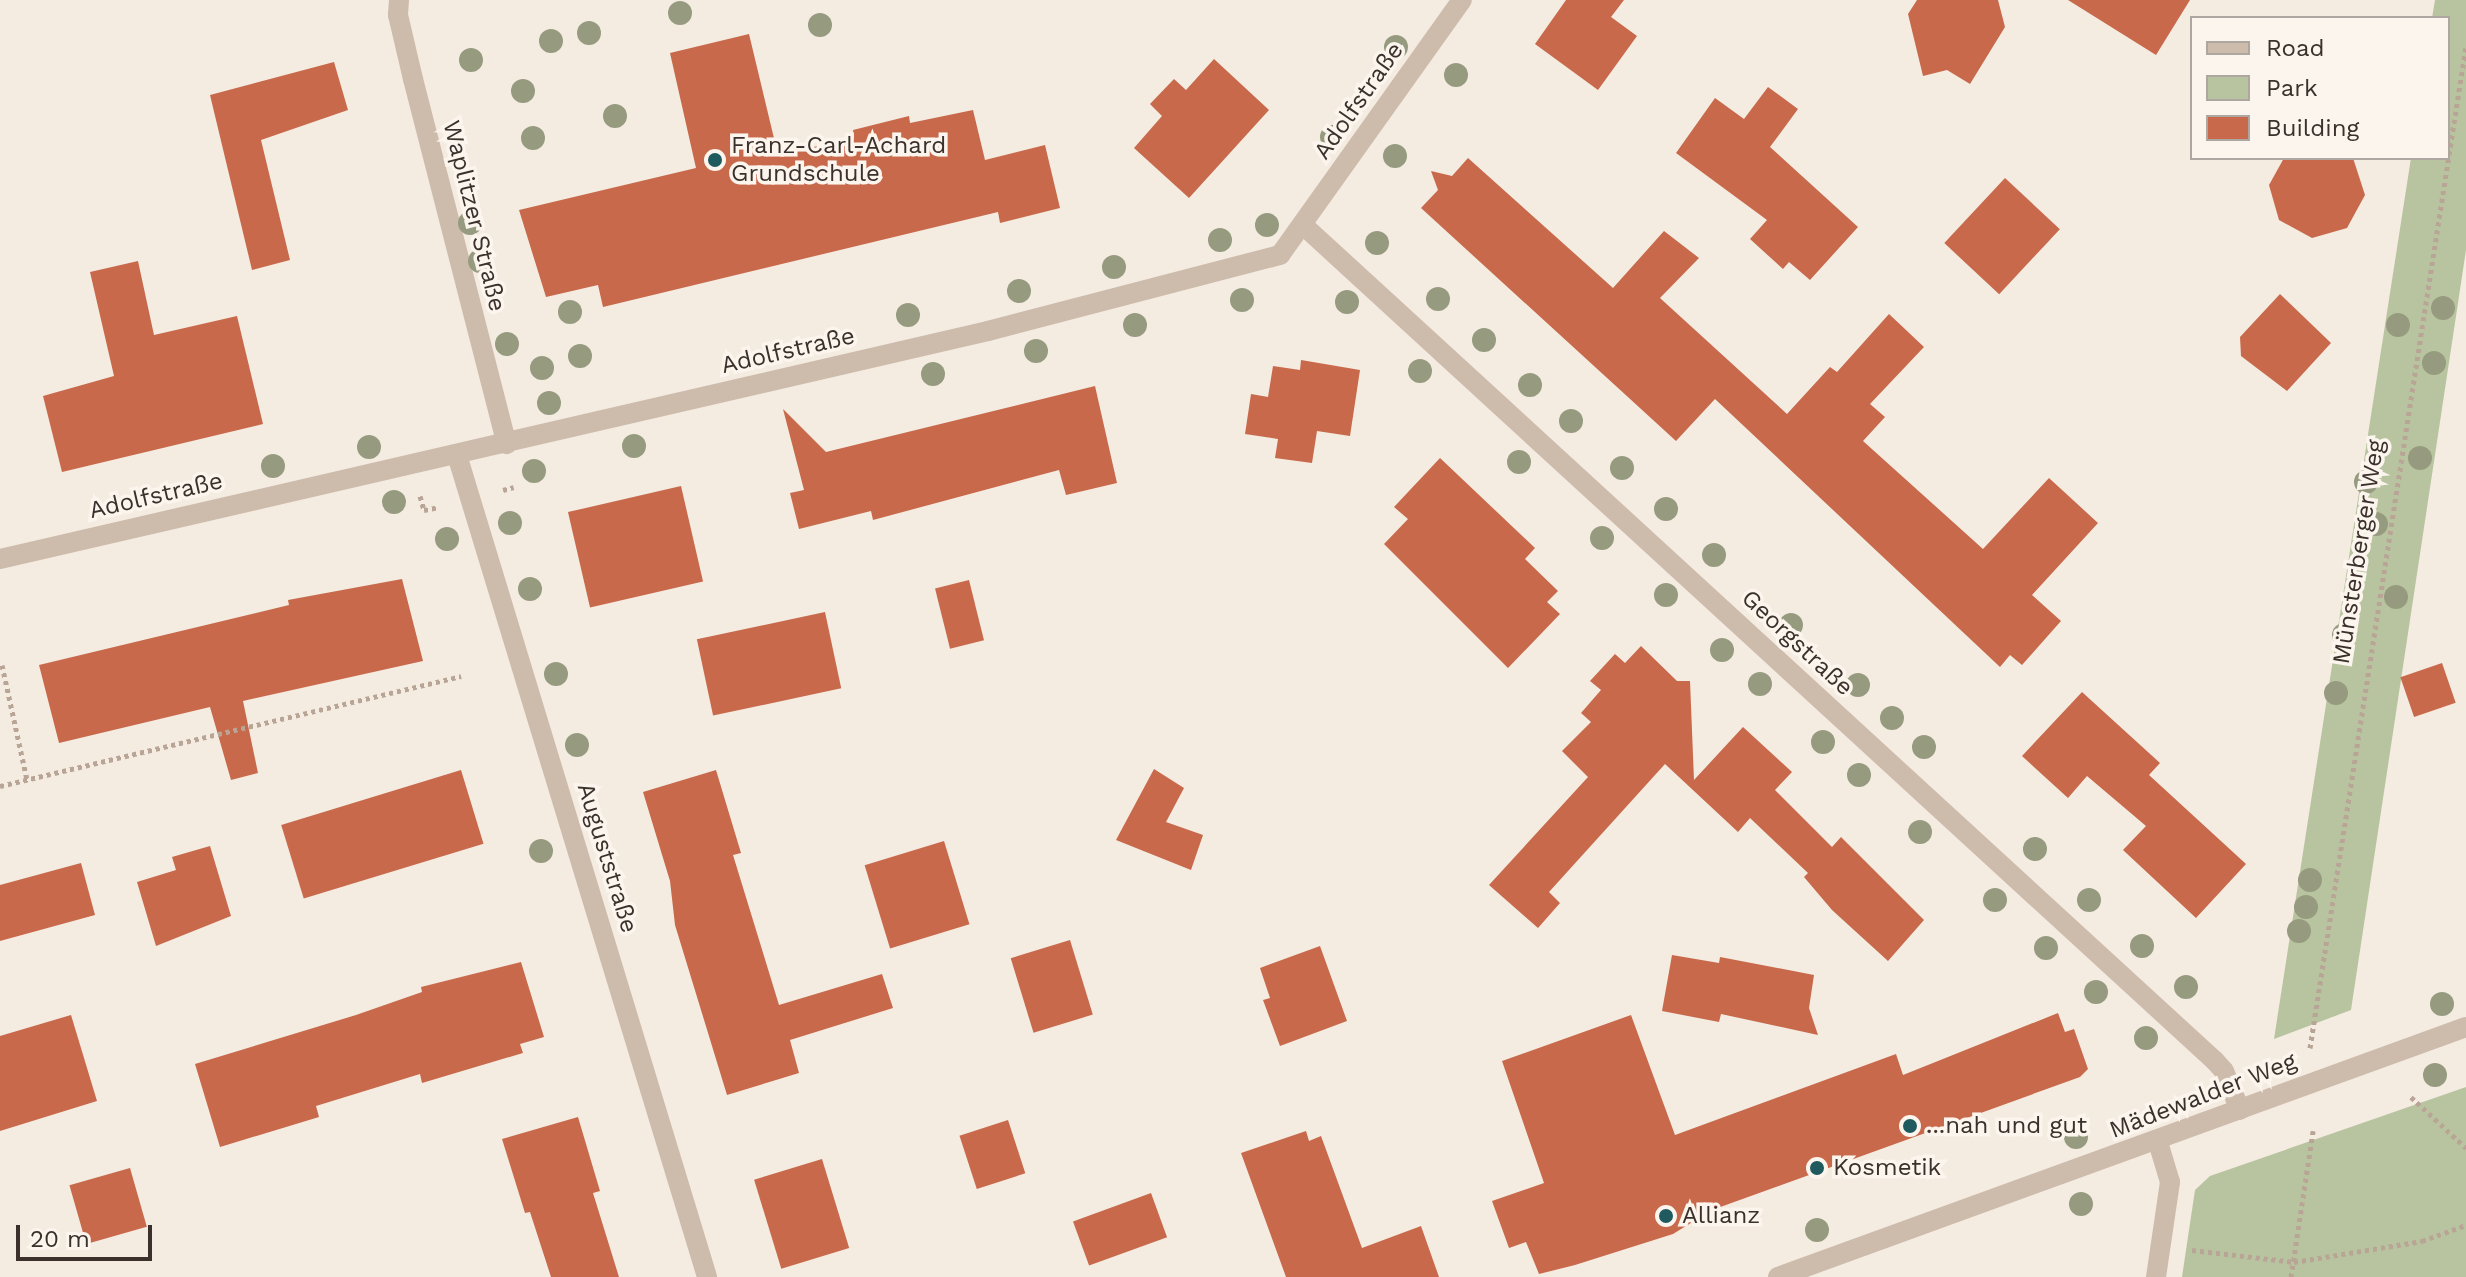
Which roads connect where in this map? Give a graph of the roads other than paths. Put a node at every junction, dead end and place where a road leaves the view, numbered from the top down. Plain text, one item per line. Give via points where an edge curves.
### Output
1 (399, 0) edge
2 (1462, 0) edge
3 (1303, 225) junction
4 (507, 444) junction
5 (457, 455) junction
6 (0, 559) edge
7 (2466, 1027) edge
8 (2240, 1110) junction
9 (2158, 1142) junction
10 (707, 1277) edge
11 (1778, 1277) edge
12 (2156, 1277) edge

1 - 4 street, Waplitzer Straße via 410,66
2 - 3 street, Adolfstraße
3 - 4 street, Adolfstraße via 1280,255 988,331
3 - 8 street, Georgstraße via 2215,1061
4 - 5 street, Adolfstraße
5 - 6 street, Adolfstraße
5 - 10 street, Auguststraße
7 - 8 street, Mädewalder Weg
8 - 9 street, Mädewalder Weg
9 - 11 street, Mädewalder Weg
9 - 12 street via 2170,1182

